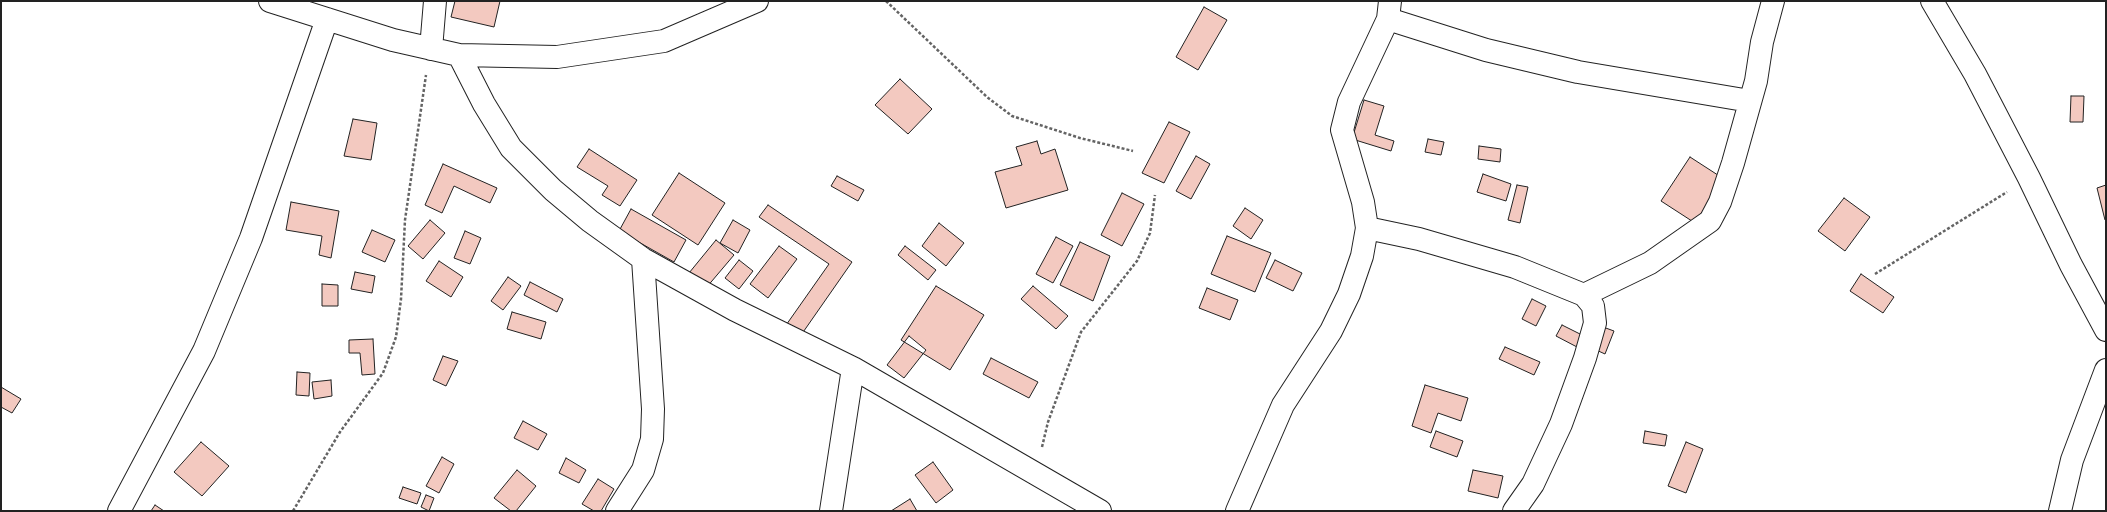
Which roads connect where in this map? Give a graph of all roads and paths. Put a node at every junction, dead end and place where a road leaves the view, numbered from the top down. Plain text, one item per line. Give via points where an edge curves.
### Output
1 (270, 1) edge
2 (435, 1) edge
3 (758, 1) edge
4 (886, 1) edge
5 (1773, 1) edge
6 (1932, 1) edge
7 (1389, 10) edge
8 (327, 19) junction
9 (431, 49) junction
10 (458, 55) junction
11 (1750, 101) junction
12 (1133, 151) dead end
13 (2029, 178) junction
14 (1155, 195) dead end
15 (1367, 228) junction
16 (643, 259) junction
17 (1875, 274) dead end
18 (1584, 295) junction
19 (2106, 330) edge
20 (853, 368) junction
21 (2106, 370) edge
22 (1037, 473) junction
23 (119, 511) edge
24 (293, 511) edge
25 (617, 511) edge
26 (831, 511) edge
27 (1100, 511) edge
28 (1237, 511) edge
29 (1514, 511) edge
30 (2060, 511) edge

1 - 8 street
2 - 9 street
3 - 10 street via 664,41 557,57
4 - 12 path via 987,97 1012,116 1080,138
5 - 11 street
6 - 13 street via 1975,74
7 - 11 street via 1486,50 1578,72
7 - 15 street via 1348,102 1342,130 1363,202
8 - 9 street
8 - 23 street via 252,238 204,351
9 - 10 street
9 - 24 path via 405,220 401,299 396,337 383,373 340,432
10 - 16 street via 511,148 553,190 590,221
11 - 18 street via 1720,202 1710,221 1650,263
13 - 17 path
13 - 19 street
14 - 22 path via 1150,233 1137,261 1081,332 1048,422
15 - 18 street via 1419,239 1515,267
15 - 28 street via 1362,256 1349,294 1331,331 1283,405
16 - 20 street via 735,310
16 - 25 street via 653,409 652,439 643,470
18 - 29 street via 1593,306 1595,324 1585,358 1561,424 1533,484
20 - 22 street
20 - 26 street
21 - 30 street via 2072,460
22 - 27 street

